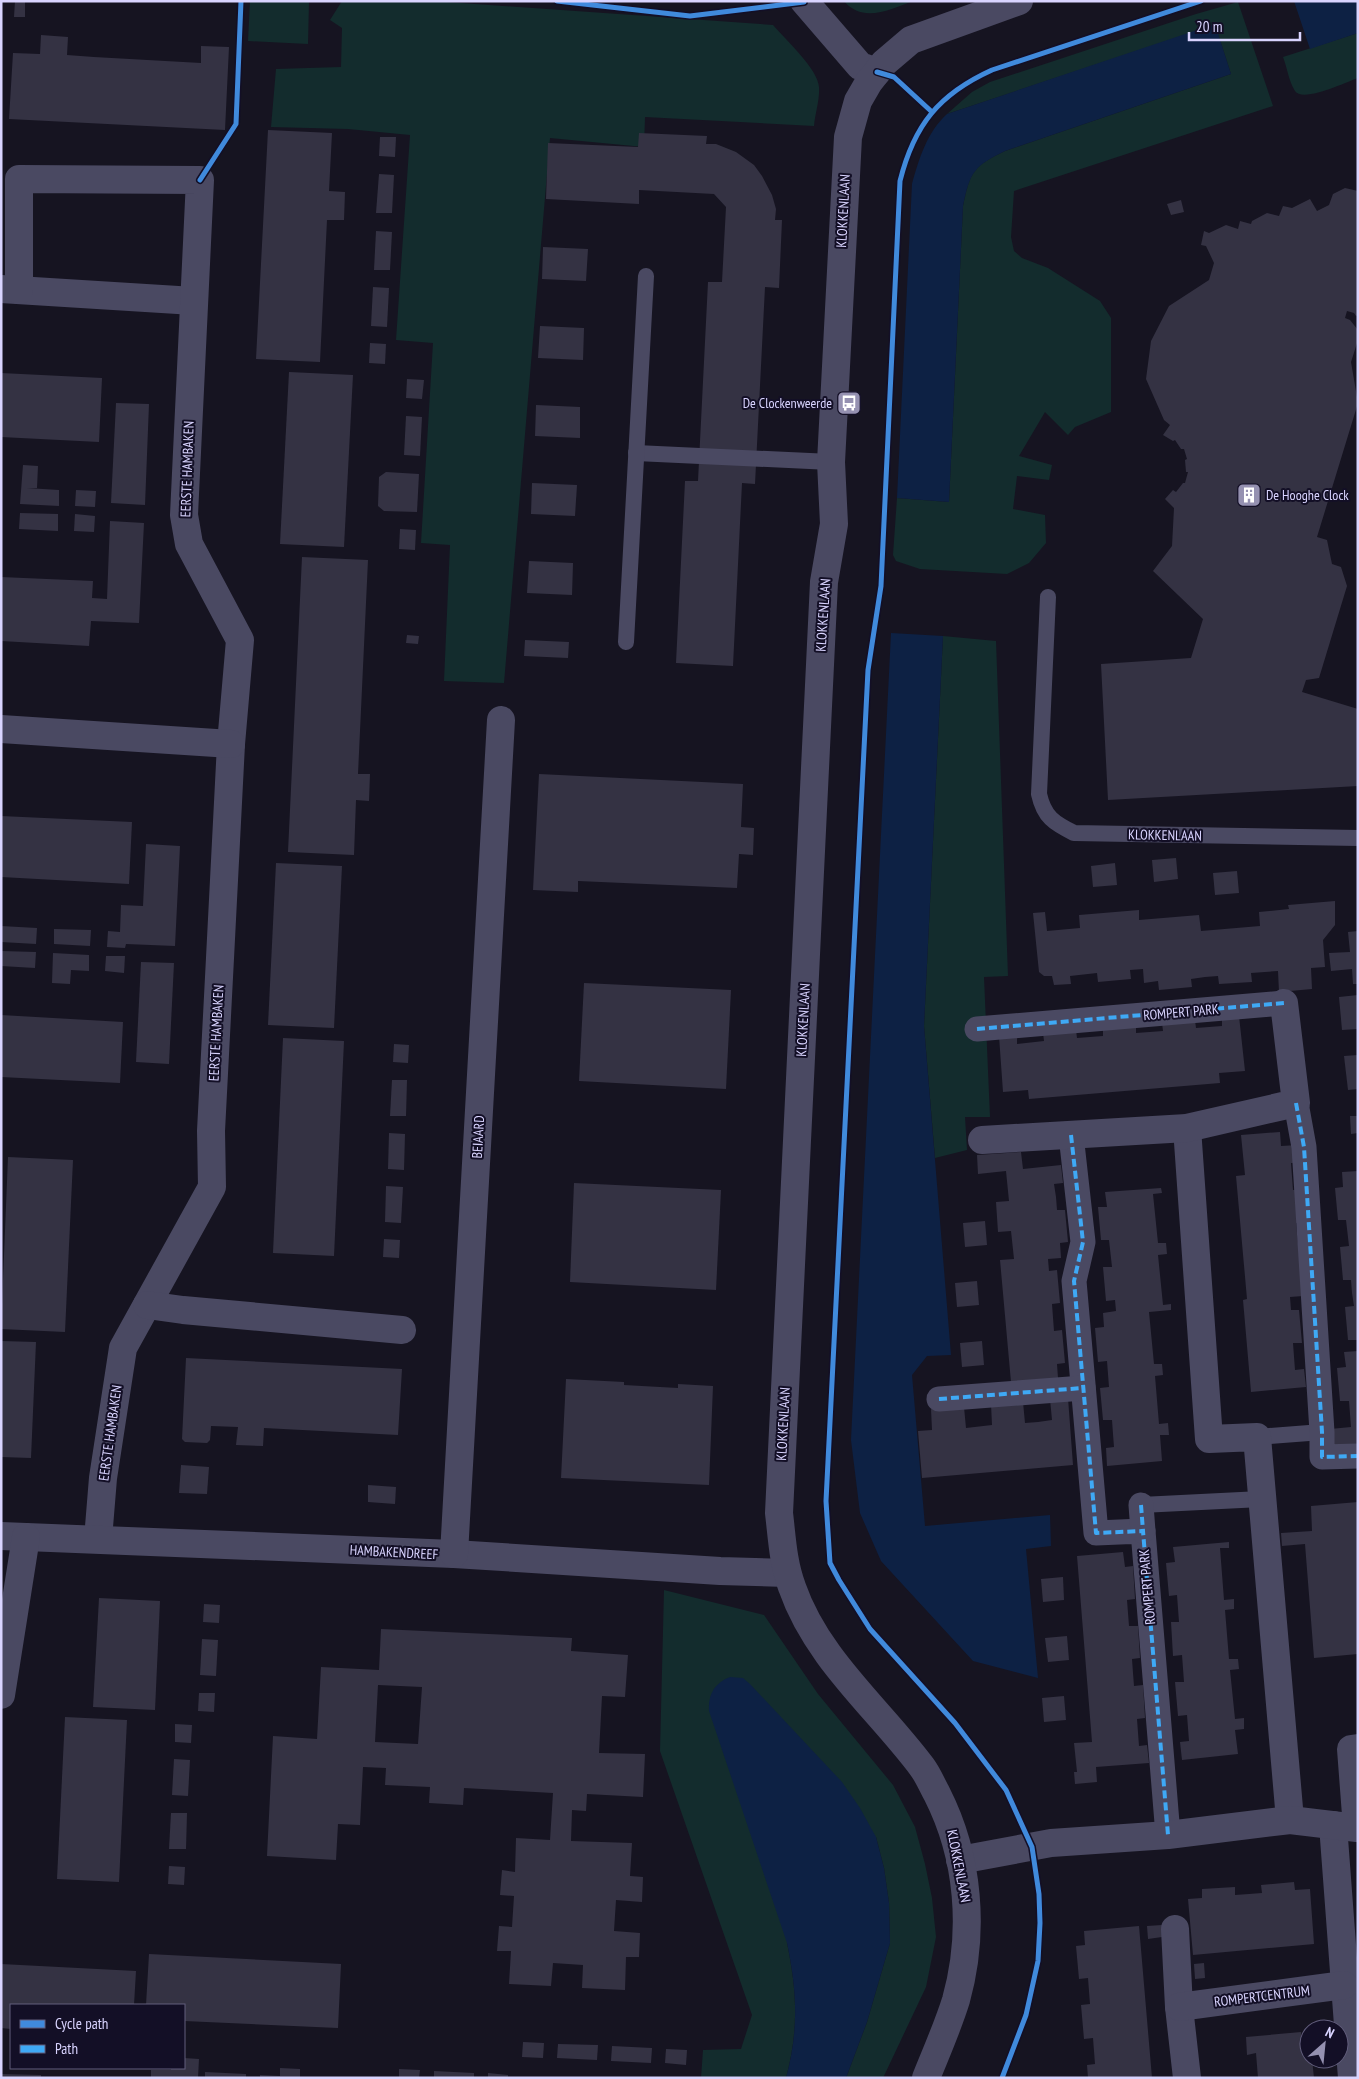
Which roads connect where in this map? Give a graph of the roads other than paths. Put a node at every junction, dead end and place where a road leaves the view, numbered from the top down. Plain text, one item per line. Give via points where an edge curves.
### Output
1 (804, 1) edge
2 (1019, 1) edge
3 (876, 72) junction
4 (646, 276) dead end
5 (10, 289) edge
6 (194, 301) junction
7 (636, 453) junction
8 (831, 462) junction
9 (1048, 598) dead end
10 (626, 642) dead end
11 (501, 720) dead end
12 (1, 729) edge
13 (231, 744) junction
14 (1358, 838) edge
15 (1284, 1003) joint
16 (977, 1028) dead end
17 (1296, 1103) junction
18 (1187, 1128) junction
19 (1072, 1135) junction
20 (982, 1140) dead end
21 (147, 1304) junction
22 (402, 1330) dead end
23 (1083, 1388) junction
24 (939, 1399) dead end
25 (1322, 1432) junction
26 (1257, 1437) junction
27 (1358, 1456) edge
28 (1261, 1499) junction
29 (1141, 1504) joint
30 (1143, 1531) junction
31 (14, 1536) edge
32 (98, 1539) junction
33 (454, 1554) junction
34 (787, 1573) junction
35 (1, 1696) edge
36 (1358, 1748) edge
37 (1290, 1820) junction
38 (1333, 1825) junction
39 (1168, 1835) junction
40 (960, 1860) junction
41 (1175, 1929) dead end
42 (1344, 1985) junction
43 (1179, 2007) junction
44 (926, 2078) edge
45 (1187, 2078) edge
46 (1352, 2078) edge

1 - 3 street via 860,66
2 - 3 street, KLOKKENLAAN via 911,40
3 - 8 street, KLOKKENLAAN via 858,101 848,137
4 - 7 lane
5 - 6 street, EERSTE HAMBAKEN
5 - 6 street, EERSTE HAMBAKEN via 19,179 200,180
6 - 13 street, EERSTE HAMBAKEN via 184,515 189,544 240,640
7 - 8 lane
7 - 10 lane
8 - 34 street, KLOKKENLAAN via 834,524 824,582 779,1513
9 - 14 lane, KLOKKENLAAN via 1039,794 1042,810 1056,824 1074,833
11 - 33 street, BEIAARD
12 - 13 street
13 - 21 street, EERSTE HAMBAKEN via 211,1131 212,1188
15 - 16 street, ROMPERT PARK
15 - 17 street, ROMPERT PARK
17 - 18 street
17 - 25 street, ROMPERT PARK via 1304,1147
18 - 19 street
18 - 26 street via 1208,1439
19 - 20 street
19 - 23 street, ROMPERT PARK via 1082,1242 1074,1281
21 - 22 street
21 - 32 street, EERSTE HAMBAKEN via 123,1348 103,1478
23 - 24 street
23 - 30 street, ROMPERT PARK via 1096,1533
25 - 26 lane
25 - 27 street, ROMPERT PARK via 1322,1457
26 - 28 street
28 - 29 lane
28 - 37 street
29 - 30 street
30 - 39 street, ROMPERT PARK
31 - 32 street, HAMBAKENDREEF
31 - 35 street
32 - 33 street, HAMBAKENDREEF
33 - 34 street, HAMBAKENDREEF
34 - 40 street, KLOKKENLAAN via 796,1599 833,1662 923,1768 946,1811
36 - 38 street via 1351,1749 1357,1828
37 - 38 street
37 - 39 street
38 - 42 street
39 - 40 street via 1051,1843
40 - 44 street, KLOKKENLAAN via 968,1906 963,1962 956,2000
41 - 43 street
42 - 43 street, ROMPERTCENTRUM
42 - 46 street
43 - 45 street

